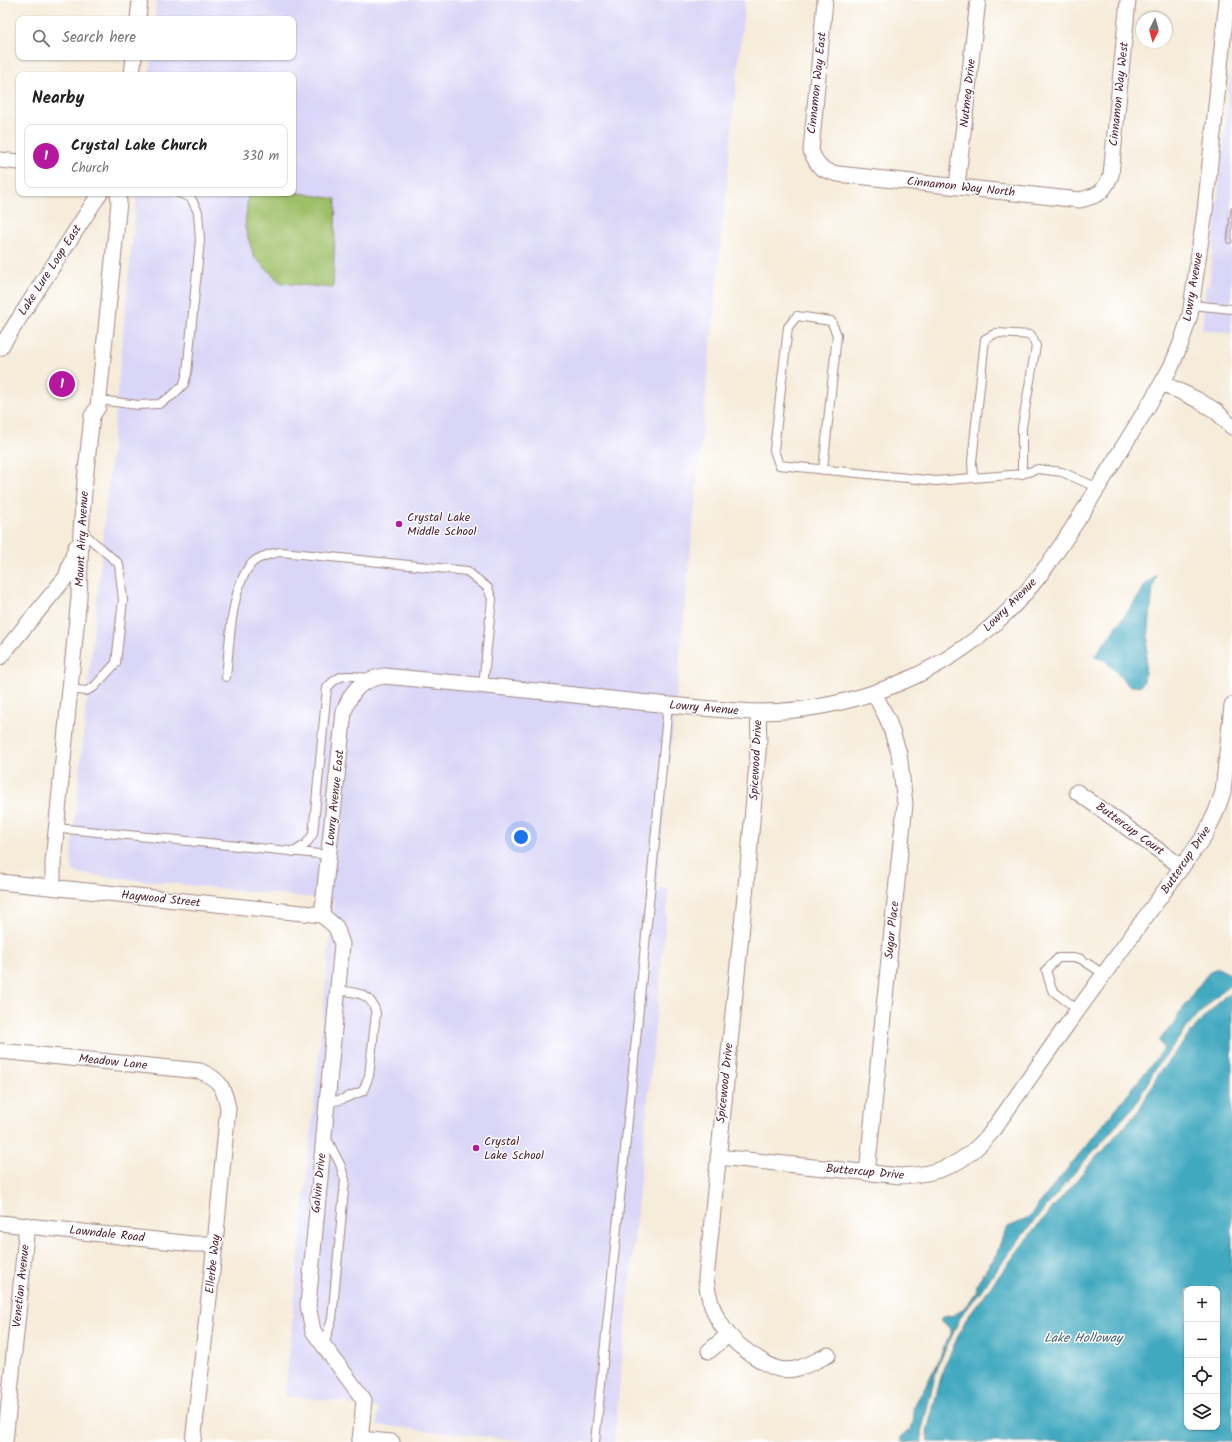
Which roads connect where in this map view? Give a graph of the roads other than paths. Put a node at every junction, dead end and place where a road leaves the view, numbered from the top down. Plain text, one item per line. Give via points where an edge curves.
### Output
1 (140, 0) edge
2 (825, 0) edge
3 (978, 0) edge
4 (1128, 0) edge
5 (1227, 0) edge
6 (138, 16) edge
7 (134, 60) edge
8 (132, 72) edge
9 (0, 160) edge
10 (16, 162) edge
11 (816, 164) joint
12 (957, 186) junction
13 (1105, 188) joint
14 (98, 196) edge
15 (118, 196) edge
16 (186, 196) edge
17 (1192, 305) junction
18 (1232, 309) edge
19 (0, 348) edge
20 (1162, 383) junction
21 (99, 400) junction
22 (1232, 428) edge
23 (823, 470) junction
24 (1022, 474) junction
25 (973, 478) junction
26 (1098, 488) junction
27 (81, 531) junction
28 (0, 657) edge
29 (226, 677) dead end
30 (365, 682) junction
31 (483, 686) junction
32 (70, 689) junction
33 (874, 693) junction
34 (668, 705) junction
35 (1232, 705) edge
36 (758, 712) junction
37 (1077, 792) dead end
38 (57, 828) junction
39 (294, 852) junction
40 (328, 856) junction
41 (1182, 867) junction
42 (0, 882) edge
43 (53, 887) junction
44 (322, 915) junction
45 (1104, 974) junction
46 (338, 990) junction
47 (1078, 1010) junction
48 (0, 1051) edge
49 (221, 1087) joint
50 (327, 1103) junction
51 (324, 1134) junction
52 (718, 1157) junction
53 (867, 1173) junction
54 (0, 1222) edge
55 (27, 1225) junction
56 (215, 1244) junction
57 (728, 1335) junction
58 (324, 1345) junction
59 (709, 1351) dead end
60 (828, 1355) dead end
61 (360, 1440) edge
62 (5, 1442) edge
63 (193, 1442) edge
64 (392, 1442) edge
65 (595, 1442) edge

1 - 6 street
2 - 11 street, Cinnamon Way East via 810,151
3 - 12 street, Nutmeg Drive
4 - 13 street, Cinnamon Way West via 1111,175
5 - 17 street, Lowry Avenue via 1205,211
7 - 8 street
9 - 10 street
11 - 12 street, Cinnamon Way North via 827,172 838,174
12 - 13 street, Cinnamon Way North via 1080,200 1095,196
14 - 19 street, Lake Lure Loop East
15 - 21 street, Mount Airy Avenue
16 - 21 lane via 191,198 198,212 200,240 184,384 173,396 159,404
17 - 18 lane
17 - 20 street, Lowry Avenue via 1181,343
20 - 22 street via 1216,411
20 - 26 street, Lowry Avenue
21 - 27 street, Mount Airy Avenue via 92,416
23 - 23 lane via 780,465 774,450 788,327 797,316 831,321 837,335
23 - 25 lane via 936,481
24 - 25 lane
24 - 25 lane via 1022,427 1036,346 1031,335 996,333 985,339 972,462
24 - 26 lane via 1038,469 1062,472
26 - 33 street, Lowry Avenue via 1048,566 1002,617 961,651 941,663
27 - 28 street via 66,577
27 - 32 street, Mount Airy Avenue via 79,597
27 - 32 lane via 119,564 123,600 116,663 94,687 86,691
29 - 31 lane via 234,607 242,578 252,562 275,552 282,552 467,571 488,588 492,599
30 - 31 street, Lowry Avenue via 384,676
30 - 39 lane via 346,675 334,679 327,688 313,834 306,844
30 - 40 street, Lowry Avenue East via 348,698 344,712
31 - 34 street, Lowry Avenue
32 - 38 street, Mount Airy Avenue
33 - 36 street, Lowry Avenue via 809,708
33 - 53 street, Sugar Place via 888,720 899,753 905,804
34 - 36 street, Lowry Avenue
34 - 65 lane
35 - 41 street, Buttercup Drive via 1223,792 1205,835
36 - 52 street, Spicewood Drive via 759,740
37 - 41 street, Buttercup Court
38 - 39 lane
38 - 43 street, Mount Airy Avenue
39 - 40 lane
40 - 44 street, Lowry Avenue East
41 - 45 street, Buttercup Drive
42 - 43 street, Haywood Street
43 - 44 street, Haywood Street
44 - 46 street, Galvin Drive via 336,927 342,944
45 - 47 street, Buttercup Drive
45 - 47 lane via 1079,958 1058,958 1046,970 1052,990
46 - 50 street, Galvin Drive
46 - 50 lane via 369,998 376,1013 369,1076 363,1091 343,1100
47 - 53 street, Buttercup Drive via 978,1148 962,1160 919,1176
48 - 49 street, Meadow Lane via 200,1071 212,1076
49 - 56 street, Ellerbe Way via 228,1108
50 - 51 street, Galvin Drive
51 - 58 street, Galvin Drive via 308,1304 313,1331
51 - 58 lane via 340,1164 344,1180 332,1319
52 - 53 street, Buttercup Drive
52 - 57 street, Spicewood Drive via 706,1279 714,1314
54 - 55 street, Lawndale Road
55 - 56 street, Lawndale Road via 193,1244
55 - 62 street, Venetian Avenue
56 - 63 street, Ellerbe Way
57 - 59 street
57 - 60 street, Spicewood Drive via 752,1355 778,1369 795,1369
58 - 61 street, Galvin Drive via 364,1400
61 - 64 street

